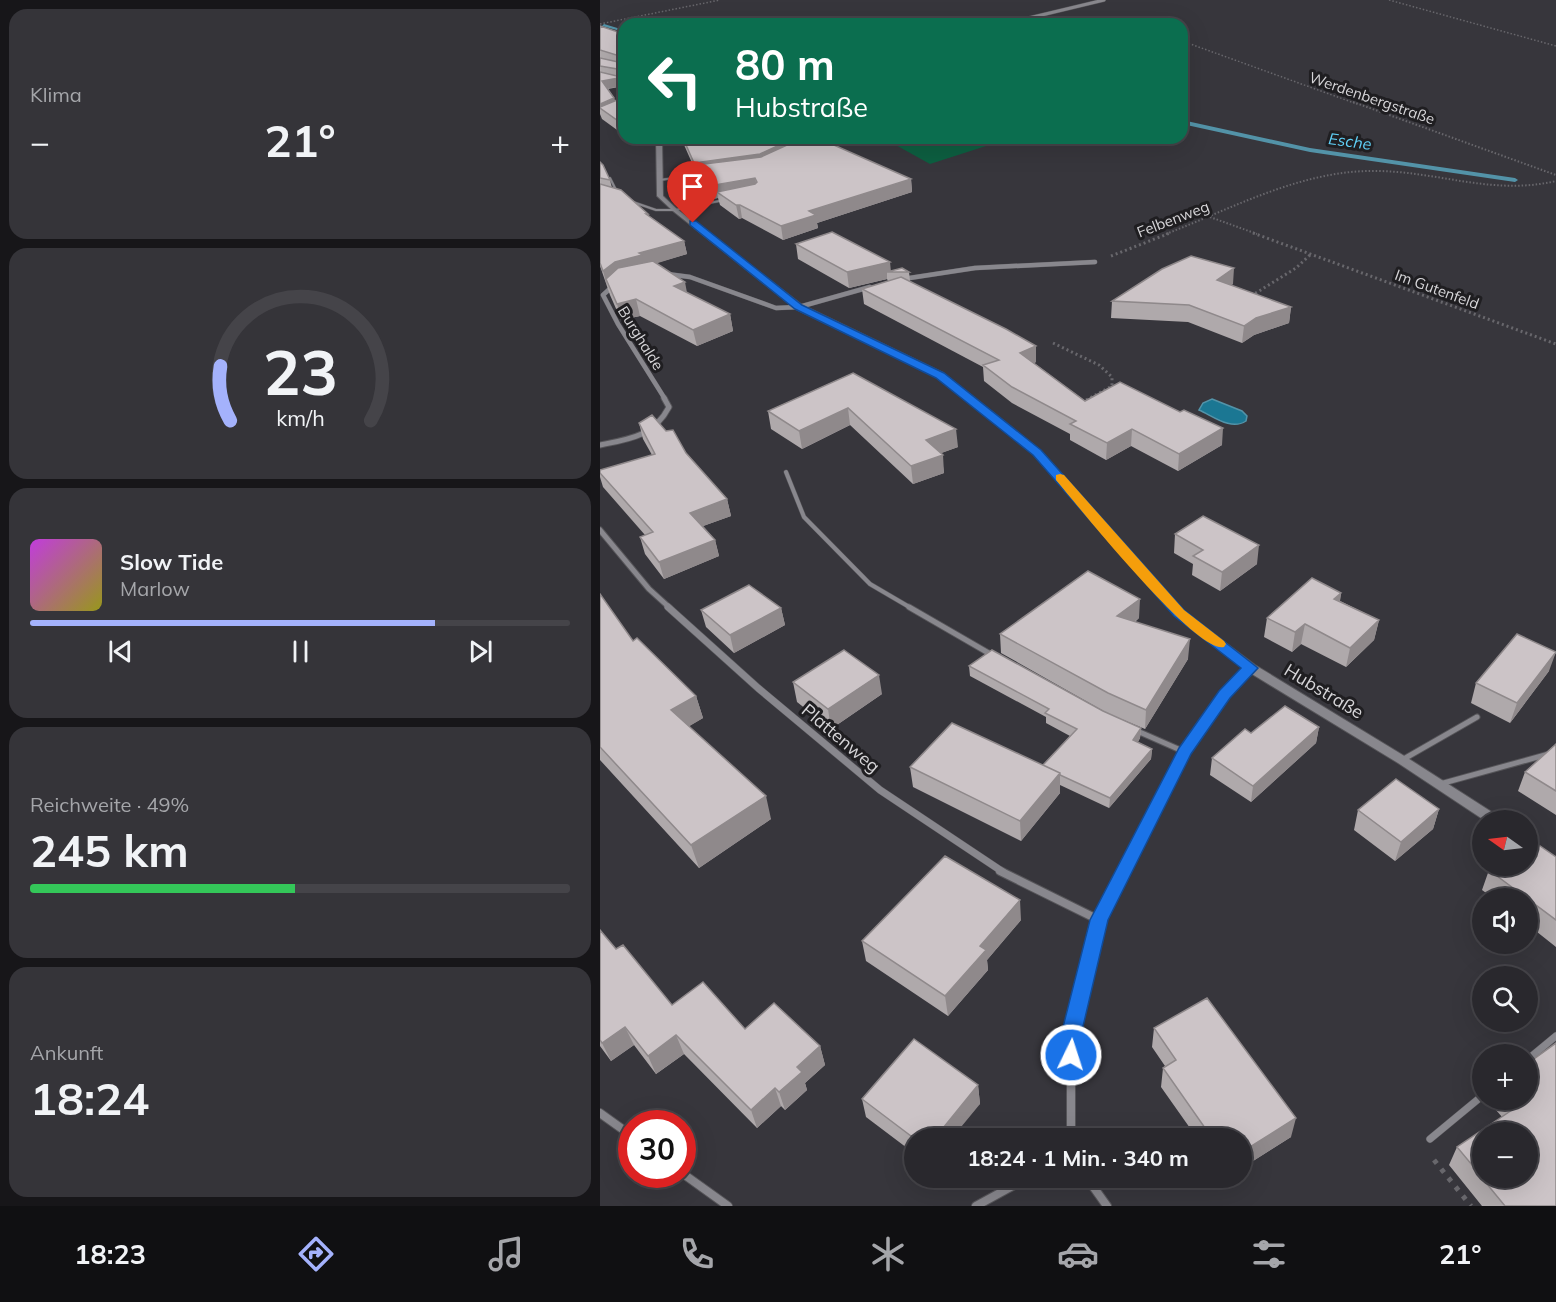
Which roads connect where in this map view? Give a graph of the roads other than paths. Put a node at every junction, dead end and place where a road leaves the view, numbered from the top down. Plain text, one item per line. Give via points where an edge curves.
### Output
1 (1104, 0) edge
2 (1029, 18) edge
3 (659, 144) edge
4 (711, 173) edge
5 (610, 178) edge
6 (660, 180) junction
7 (610, 195) edge
8 (734, 198) edge
9 (629, 201) edge
10 (675, 210) junction
11 (1095, 262) road end
12 (662, 273) edge
13 (620, 280) edge
14 (900, 280) edge
15 (877, 286) edge
16 (798, 307) junction
17 (600, 445) edge
18 (786, 472) dead end
19 (600, 530) edge
20 (996, 657) edge
21 (1251, 668) junction
22 (1477, 717) dead end
23 (1125, 726) edge
24 (1185, 752) junction
25 (1556, 752) edge
26 (1402, 760) junction
27 (1440, 784) junction
28 (1478, 810) edge
29 (1100, 920) junction
30 (1556, 1036) edge
31 (1538, 1051) edge
32 (1472, 1104) edge
33 (600, 1113) edge
34 (618, 1126) edge
35 (1071, 1128) edge
36 (1430, 1138) road end
37 (696, 1183) edge
38 (1009, 1188) edge
39 (1095, 1188) edge
40 (728, 1206) edge
41 (976, 1206) edge
42 (1107, 1206) edge

1 - 2 street
3 - 6 street, Hubstraße
4 - 6 lane
5 - 7 lane via 619,198
6 - 10 street, Hubstraße via 660,196
8 - 10 lane
9 - 10 lane via 656,210
10 - 16 street, Hubstraße
11 - 14 street via 989,267
12 - 16 street via 690,276 776,308
13 - 17 street, Burghalde via 603,295 612,317 669,407 662,423 640,437
15 - 16 street
16 - 21 street, Hubstraße via 940,375 1016,433 1179,613
18 - 20 lane via 804,518 870,584
19 - 29 street, Plattenweg via 649,589 758,688 880,790 998,870
21 - 24 street via 1224,694
21 - 26 street, Hubstraße
22 - 26 lane
23 - 24 lane
24 - 29 street
25 - 27 lane
26 - 27 street, Hubstraße
27 - 28 street, Hubstraße
29 - 35 street via 1071,1035
30 - 31 lane
32 - 36 lane
33 - 34 street
37 - 40 street
38 - 41 street
39 - 42 street

